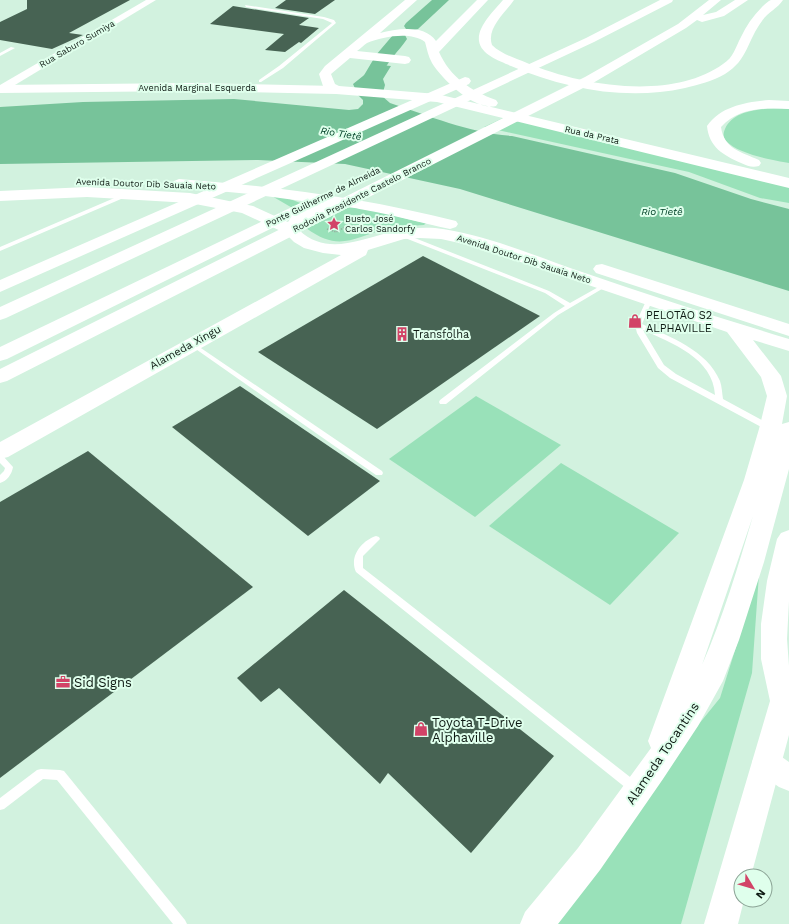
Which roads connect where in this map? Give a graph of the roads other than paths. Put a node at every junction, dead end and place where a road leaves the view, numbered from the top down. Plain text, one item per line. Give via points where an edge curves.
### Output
1 (152, 0) edge
2 (412, 0) edge
3 (483, 0) edge
4 (509, 0) edge
5 (668, 0) edge
6 (716, 0) edge
7 (743, 0) edge
8 (778, 0) edge
9 (246, 6) dead end
10 (385, 22) junction
11 (663, 24) dead end
12 (456, 26) junction
13 (682, 26) junction
14 (359, 44) junction
15 (12, 48) dead end
16 (433, 52) junction
17 (528, 53) dead end
18 (348, 54) junction
19 (0, 55) edge
20 (405, 60) dead end
21 (492, 69) dead end
22 (325, 74) junction
23 (477, 75) dead end
24 (261, 81) junction
25 (4, 85) edge
26 (339, 91) junction
27 (394, 94) joint
28 (789, 105) edge
29 (754, 163) junction
30 (789, 173) edge
31 (789, 183) edge
32 (0, 184) edge
33 (129, 194) junction
34 (0, 196) edge
35 (339, 201) junction
36 (291, 230) junction
37 (402, 235) junction
38 (371, 245) junction
39 (0, 249) edge
40 (604, 286) junction
41 (0, 287) edge
42 (649, 301) junction
43 (570, 306) junction
44 (0, 314) edge
45 (638, 324) junction
46 (734, 329) junction
47 (789, 330) edge
48 (192, 344) junction
49 (789, 345) edge
50 (0, 355) edge
51 (0, 377) edge
52 (783, 397) edge
53 (719, 401) junction
54 (443, 402) dead end
55 (780, 429) edge
56 (0, 452) edge
57 (0, 458) edge
58 (380, 473) dead end
59 (0, 480) edge
60 (376, 539) dead end
61 (789, 539) edge
62 (785, 712) edge
63 (777, 770) edge
64 (645, 779) junction
65 (0, 805) edge
66 (181, 924) edge
67 (538, 924) edge
68 (721, 924) edge

1 - 25 street, Rua Saburo Sumiya
2 - 10 main road
3 - 12 main road
4 - 8 main road via 486,32 485,42 491,50 520,66 558,79 585,86 628,90 670,87 718,73 730,66 738,58 747,35 761,13
5 - 44 main road via 590,40
6 - 13 main road, Rodovia Presidente Castelo Branco
7 - 13 main road via 720,14
9 - 24 lane via 324,18 334,23
10 - 12 main road via 392,28 425,32 449,30
10 - 14 main road
11 - 50 main road, Ponte Guilherme de Almeida via 573,76
12 - 16 main road
13 - 51 main road, Rodovia Presidente Castelo Branco via 582,84
14 - 16 main road, Rua da Prata via 398,32 426,37
14 - 18 main road
15 - 19 lane
16 - 29 main road, Rua da Prata via 445,72 467,90 485,101 510,110
17 - 21 main road
18 - 20 main road
18 - 22 main road
22 - 24 main road, Avenida Marginal Esquerda via 292,82
22 - 26 main road via 328,86
23 - 41 main road
24 - 25 main road, Avenida Marginal Esquerda
25 - 26 main road, Avenida Marginal Esquerda
26 - 27 main road, Avenida Marginal Esquerda
27 - 31 main road, Rua da Prata via 437,98
28 - 29 main road via 773,104 742,108 724,116 714,126 718,146
29 - 30 main road, Rua da Prata
32 - 35 main road, Avenida Doutor Dib Sauaia Neto via 167,183 250,189
33 - 34 main road, Avenida Doutor Dib Sauaia Neto via 88,192
33 - 36 main road, Avenida Doutor Dib Sauaia Neto via 190,198 232,205
33 - 39 lane
35 - 36 main road via 304,215 297,220
35 - 47 main road, Avenida Doutor Dib Sauaia Neto via 486,234
36 - 38 main road, Avenida Doutor Dib Sauaia Neto via 305,242 328,249 342,250
37 - 38 main road, Avenida Doutor Dib Sauaia Neto
37 - 40 main road, Avenida Doutor Dib Sauaia Neto via 429,232 463,238
37 - 43 lane via 547,292
38 - 48 main road, Alameda Xingu
40 - 42 main road, Avenida Doutor Dib Sauaia Neto
40 - 43 lane
42 - 45 lane
42 - 46 main road, Avenida Doutor Dib Sauaia Neto
43 - 54 lane via 556,314
45 - 53 lane via 640,333 661,366
45 - 53 lane via 693,353 706,365 716,380
46 - 49 main road, Avenida Doutor Dib Sauaia Neto
46 - 52 main road via 771,376
48 - 56 main road, Alameda Xingu
48 - 58 lane
52 - 55 main road
53 - 55 lane
55 - 64 main road via 755,480
55 - 64 main road, Alameda Tocantins via 752,562 726,640 709,681 688,717
57 - 59 lane via 9,467 8,472
60 - 64 lane via 359,554 359,570
61 - 62 main road via 774,625 774,654
62 - 63 main road
63 - 68 main road
64 - 67 main road, Alameda Tocantins via 589,859
65 - 66 lane via 41,774 60,775

